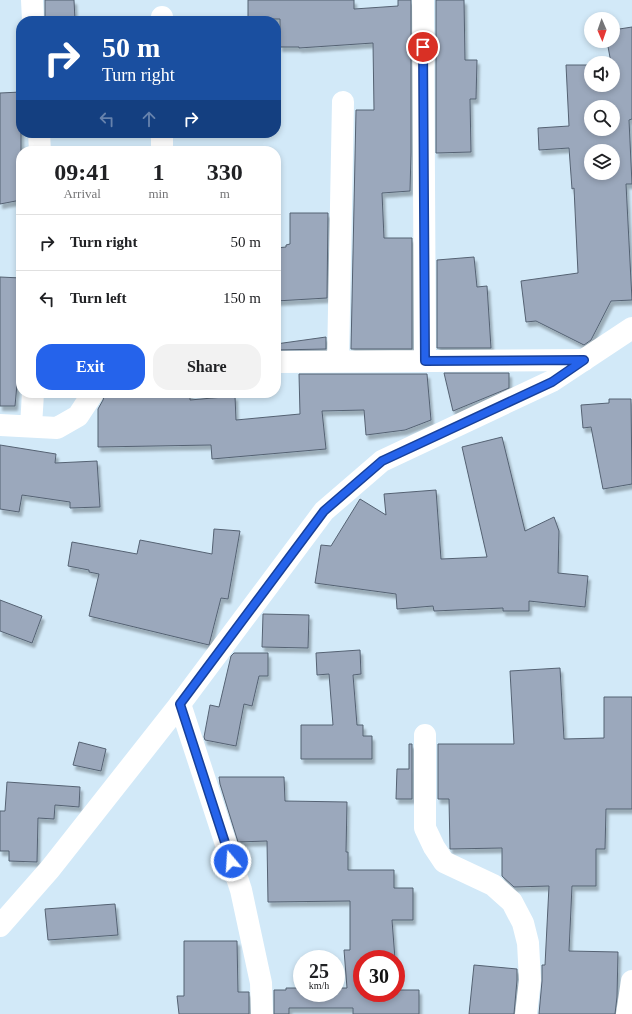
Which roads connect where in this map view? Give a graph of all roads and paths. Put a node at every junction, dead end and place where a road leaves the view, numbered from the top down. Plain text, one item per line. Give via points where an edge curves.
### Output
1 (32, 0) edge
2 (423, 0) edge
3 (33, 16) edge
4 (343, 102) dead end
5 (632, 328) edge
6 (584, 360) junction
7 (338, 361) junction
8 (425, 361) junction
9 (281, 362) edge
10 (33, 398) edge
11 (90, 398) edge
12 (0, 424) edge
13 (31, 426) junction
14 (180, 704) junction
15 (425, 735) dead end
16 (0, 926) edge
17 (632, 981) edge
18 (262, 1014) edge
19 (526, 1014) edge
20 (627, 1014) edge

1 - 3 street
2 - 8 street
4 - 7 street
5 - 6 street
6 - 8 street
6 - 14 street via 552,382 382,461 324,511
7 - 8 street
7 - 9 street
10 - 13 street
11 - 13 street via 78,416 57,428
12 - 13 street
14 - 16 street via 50,868
14 - 18 street via 241,890 261,983
15 - 19 street via 425,828 444,862 493,885 512,902 523,923 528,943
17 - 20 street

